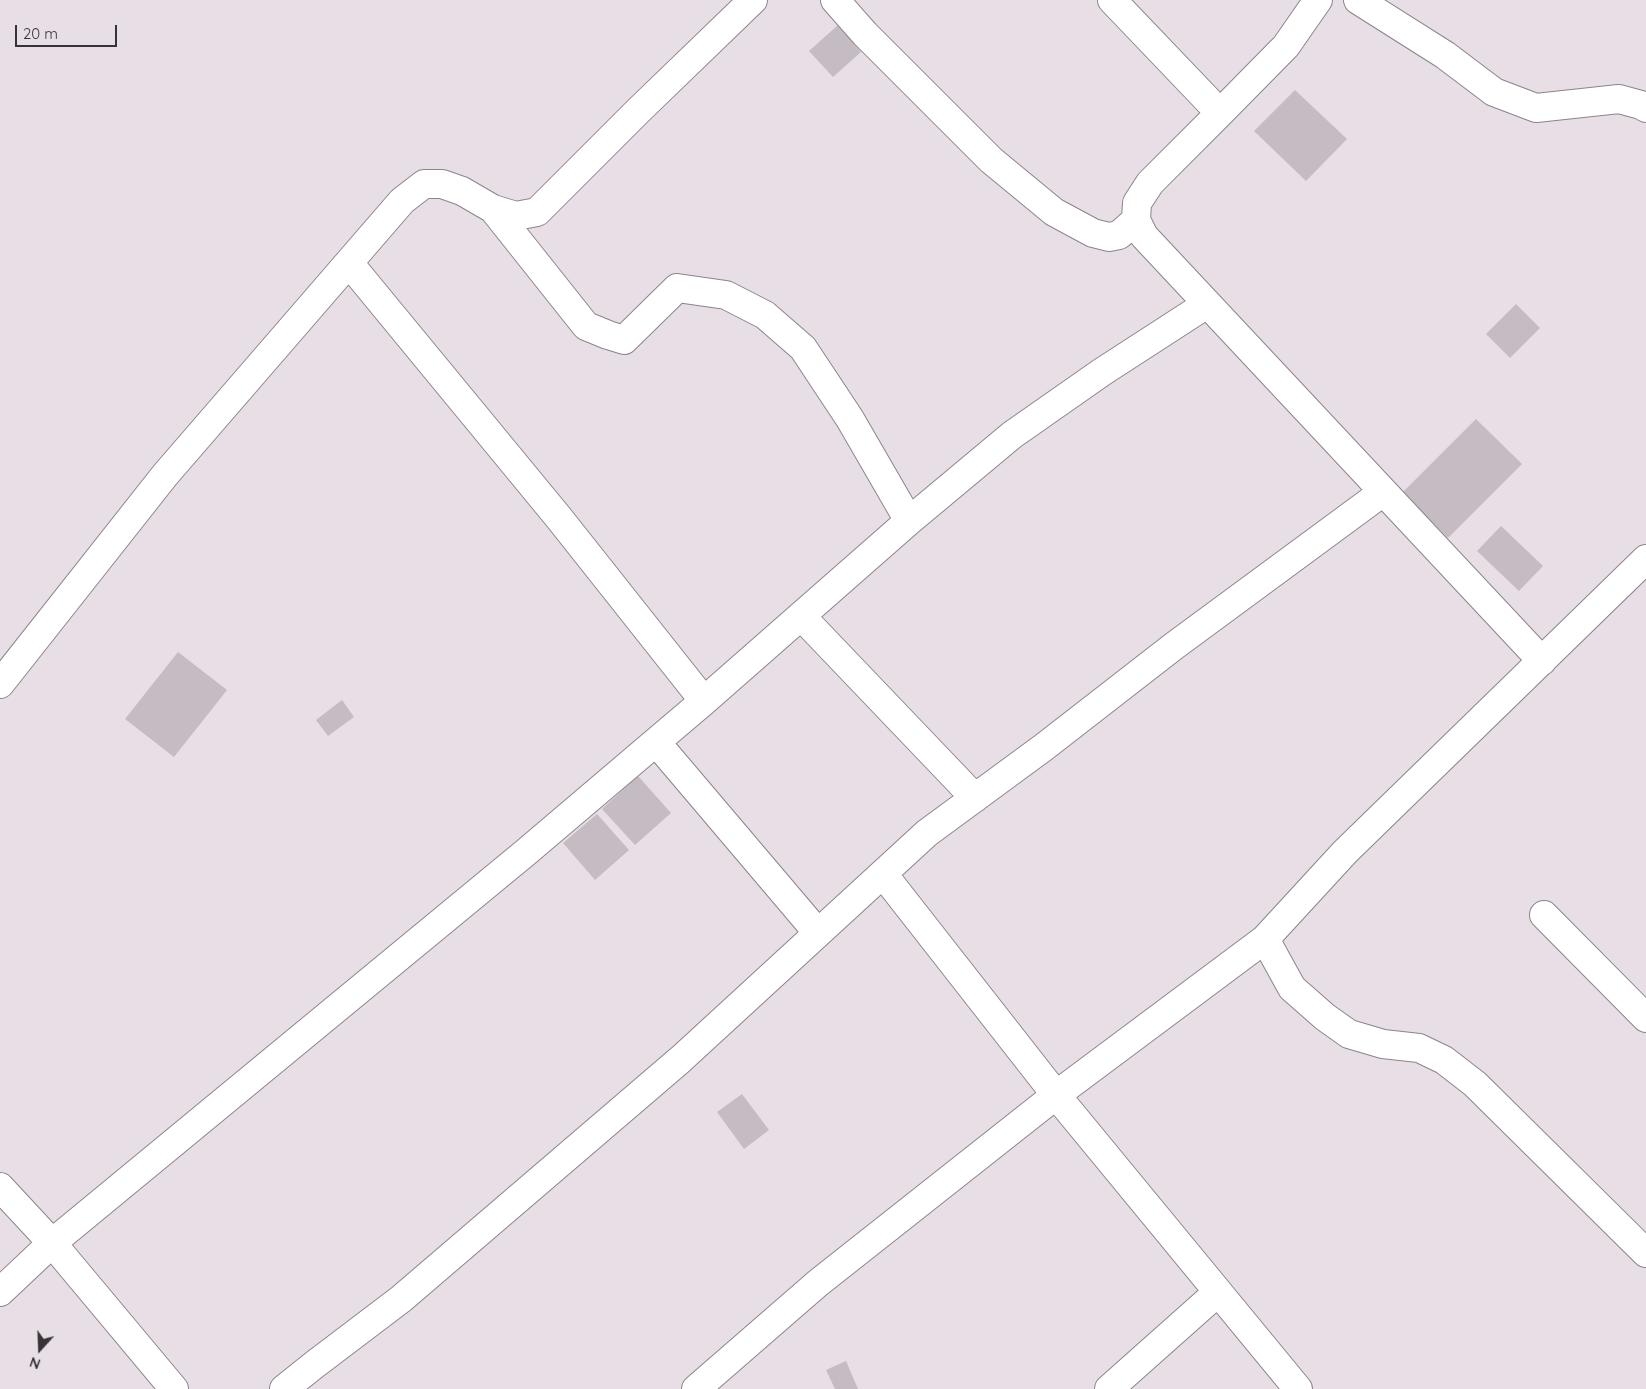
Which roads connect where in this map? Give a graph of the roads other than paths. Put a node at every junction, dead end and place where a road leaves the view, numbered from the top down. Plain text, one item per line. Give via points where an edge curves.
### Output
1 (753, 0) edge
2 (835, 0) edge
3 (1112, 0) edge
4 (1318, 0) edge
5 (1358, 0) edge
6 (1646, 108) edge
7 (1220, 113) junction
8 (493, 208) junction
9 (1136, 220) junction
10 (349, 263) junction
11 (1207, 304) junction
12 (1383, 492) junction
13 (909, 521) junction
14 (1646, 559) edge
15 (801, 616) junction
16 (1542, 661) junction
17 (0, 684) edge
18 (704, 700) junction
19 (656, 742) junction
20 (975, 798) junction
21 (883, 874) junction
22 (1544, 915) dead end
23 (818, 933) junction
24 (1265, 938) junction
25 (1646, 1018) edge
26 (1056, 1095) junction
27 (0, 1187) edge
28 (52, 1243) junction
29 (1646, 1253) edge
30 (0, 1292) edge
31 (1218, 1292) junction
32 (174, 1389) edge
33 (284, 1389) edge
34 (696, 1389) edge
35 (1109, 1389) edge
36 (1298, 1389) edge

1 - 8 street via 537,212 516,216
2 - 9 street via 991,160 1054,212 1093,233 1109,237 1119,235
3 - 7 street
4 - 7 street via 1286,46
5 - 6 street via 1445,55 1494,92 1536,108 1620,99
7 - 9 street via 1150,183 1137,204
8 - 10 street via 442,184 424,184 402,201
8 - 13 street via 586,326 608,335 624,340 677,288 726,295 765,316 803,348 850,419
9 - 11 street via 1144,236
10 - 17 street via 165,474
10 - 18 street
11 - 12 street
11 - 13 street via 1012,435
12 - 16 street
12 - 20 street
13 - 15 street
14 - 16 street
15 - 18 street
15 - 20 street
16 - 24 street via 1345,852
18 - 19 street
19 - 23 street
19 - 28 street
20 - 21 street via 927,833
21 - 23 street
21 - 26 street
22 - 25 street
23 - 33 street via 681,1059 409,1293
24 - 26 street
24 - 29 street via 1292,988 1325,1018 1349,1034 1383,1044 1418,1048 1444,1060 1476,1084
26 - 31 street
26 - 34 street via 818,1283
27 - 28 street
28 - 30 street
28 - 32 street
31 - 35 street
31 - 36 street

